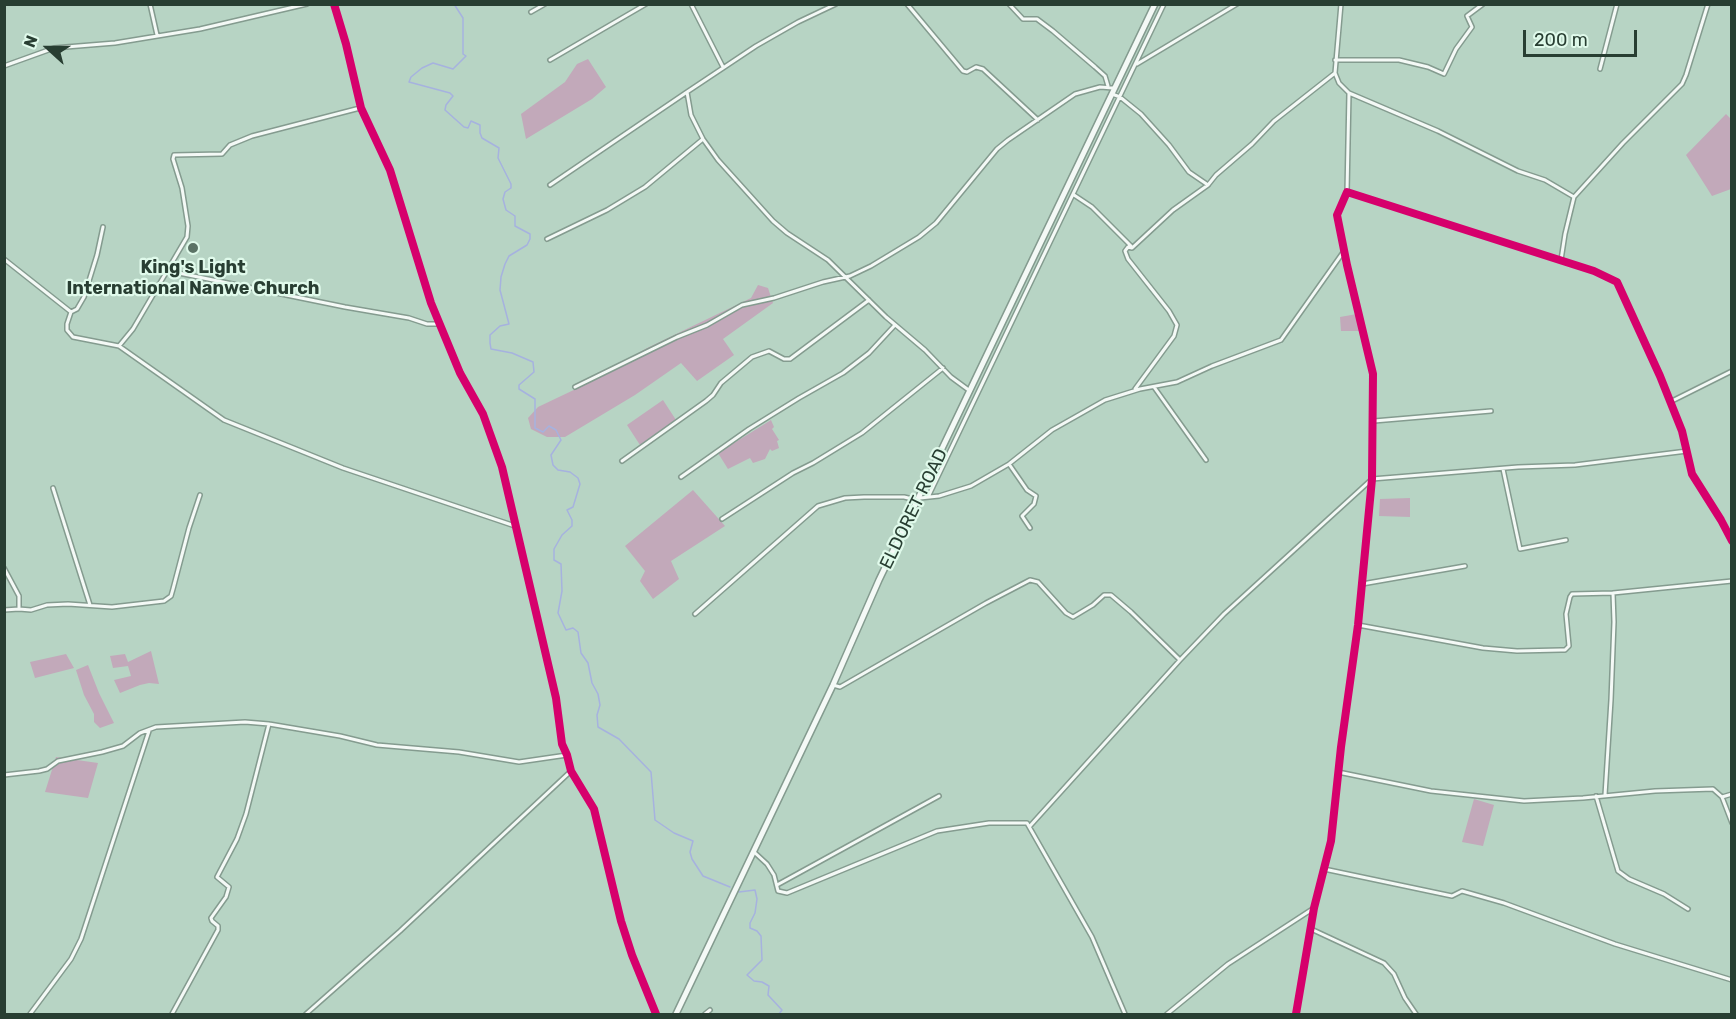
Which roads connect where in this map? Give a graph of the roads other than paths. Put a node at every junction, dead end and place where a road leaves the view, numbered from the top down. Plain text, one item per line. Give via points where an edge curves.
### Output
1 (150, 4) edge
2 (307, 4) edge
3 (334, 4) edge
4 (545, 4) edge
5 (646, 4) edge
6 (691, 4) edge
7 (836, 4) edge
8 (908, 4) edge
9 (1009, 4) edge
10 (1155, 4) edge
11 (1164, 4) edge
12 (1237, 4) edge
13 (1341, 4) edge
14 (1483, 4) edge
15 (1617, 4) edge
16 (1708, 4) edge
17 (531, 12) dead end
18 (158, 35) junction
19 (550, 60) dead end
20 (1335, 60) junction
21 (1136, 64) junction
22 (4, 66) edge
23 (723, 67) junction
24 (1600, 69) dead end
25 (1335, 73) junction
26 (1112, 90) junction
27 (687, 92) junction
28 (1349, 93) junction
29 (1120, 97) junction
30 (361, 108) junction
31 (1038, 120) junction
32 (703, 139) junction
33 (550, 184) dead end
34 (1208, 185) junction
35 (1347, 192) junction
36 (1073, 195) junction
37 (1574, 197) junction
38 (103, 226) dead end
39 (547, 239) dead end
40 (1132, 248) junction
41 (1344, 251) junction
42 (4, 259) edge
43 (1561, 260) junction
44 (169, 271) junction
45 (845, 277) junction
46 (869, 300) junction
47 (72, 312) junction
48 (439, 324) junction
49 (895, 325) junction
50 (119, 346) junction
51 (943, 368) junction
52 (1731, 371) edge
53 (575, 387) dead end
54 (1154, 387) junction
55 (970, 391) junction
56 (1134, 391) junction
57 (1670, 402) junction
58 (1491, 411) dead end
59 (1374, 421) junction
60 (1687, 451) junction
61 (1206, 460) dead end
62 (622, 461) dead end
63 (1009, 464) junction
64 (1503, 469) junction
65 (681, 477) dead end
66 (1372, 479) junction
67 (53, 488) dead end
68 (200, 495) dead end
69 (928, 498) junction
70 (919, 499) junction
71 (722, 519) dead end
72 (514, 526) junction
73 (1030, 528) dead end
74 (1566, 540) dead end
75 (1731, 541) edge
76 (1465, 566) dead end
77 (4, 568) edge
78 (1731, 581) edge
79 (1362, 584) junction
80 (1613, 593) junction
81 (90, 605) junction
82 (19, 609) junction
83 (4, 610) edge
84 (695, 615) dead end
85 (1358, 625) junction
86 (1180, 660) junction
87 (833, 685) junction
88 (269, 724) junction
89 (150, 730) junction
90 (567, 754) junction
91 (572, 771) junction
92 (1338, 772) junction
93 (4, 775) edge
94 (1731, 794) edge
95 (1605, 795) junction
96 (939, 796) dead end
97 (1596, 796) junction
98 (1722, 797) junction
99 (1731, 823) edge
100 (1030, 826) junction
101 (753, 851) junction
102 (1324, 868) junction
103 (777, 885) junction
104 (1314, 908) junction
105 (1688, 909) dead end
106 (1311, 928) junction
107 (1731, 980) edge
108 (710, 1010) dead end
109 (30, 1014) edge
110 (172, 1014) edge
111 (306, 1014) edge
112 (656, 1014) edge
113 (676, 1014) edge
114 (705, 1014) edge
115 (1125, 1014) edge
116 (1167, 1014) edge
117 (1296, 1014) edge
118 (1416, 1014) edge

1 - 18 street
2 - 18 street
3 - 30 street
4 - 17 street
5 - 19 street
6 - 23 street
7 - 23 street
8 - 31 street via 963,71 983,69
9 - 26 street via 1023,19 1040,21 1076,50 1105,76
10 - 26 highway, ELDORET ROAD
11 - 21 street
12 - 21 street
13 - 20 street
14 - 20 street via 1467,16 1472,27 1444,74 1399,60
15 - 24 street
16 - 37 street via 1682,84
18 - 22 street via 54,48
20 - 25 street
21 - 29 street
23 - 27 street
25 - 28 street
25 - 34 street via 1274,121
26 - 29 street
26 - 31 street via 1075,94
26 - 55 highway, ELDORET ROAD
27 - 32 street via 691,115
27 - 33 street
28 - 35 street
28 - 37 street via 1545,180
29 - 34 street via 1156,129 1189,172
29 - 36 street
30 - 44 street via 252,136 230,145 222,154 174,155 189,232
30 - 48 street via 390,170
31 - 45 street via 997,149 928,230 871,266
32 - 39 street via 645,187
32 - 45 street via 728,173 773,220
34 - 40 street via 1173,210
35 - 41 street via 1337,215
35 - 43 street
36 - 40 street via 1106,219
36 - 69 street
37 - 43 street
38 - 47 street via 84,297
40 - 56 street via 1126,249 1126,256 1177,325 1171,341
41 - 54 street via 1281,340 1177,382
41 - 59 street via 1371,364
42 - 47 street
43 - 57 street via 1617,282
44 - 48 street
44 - 50 street
45 - 46 street
45 - 53 street via 742,305
46 - 49 street
46 - 62 street via 790,358 769,351 752,357 706,401
47 - 50 street via 67,330 73,337
48 - 72 street via 490,430
49 - 51 street
49 - 65 street via 843,373 749,429
50 - 72 street via 224,420 343,468
51 - 55 street
51 - 71 street via 862,433
52 - 57 street
54 - 56 street
54 - 61 street
55 - 70 highway, ELDORET ROAD
56 - 63 street via 1090,408 1036,441
57 - 60 street
58 - 59 street
59 - 66 street
60 - 64 street via 1575,465
60 - 75 street via 1692,474
63 - 69 street via 963,489
63 - 73 street via 1027,490 1036,496 1022,516
64 - 66 street
64 - 74 street via 1520,549
66 - 79 street
66 - 86 street via 1224,614
67 - 81 street
68 - 81 street via 171,596 164,601 112,608
69 - 70 street
70 - 84 street via 845,498 818,506
70 - 87 highway, ELDORET ROAD
72 - 90 street via 528,572
76 - 79 street
77 - 82 street via 19,596
78 - 80 street
79 - 85 street
80 - 85 street via 1572,594 1566,614 1569,646 1565,650 1474,647
80 - 95 street
81 - 82 street
82 - 83 street
85 - 92 street
86 - 87 street via 1111,595 1104,595 1073,617 1038,582 1030,580 840,687
86 - 100 street
87 - 101 highway, ELDORET ROAD
88 - 89 street via 245,722
88 - 90 street via 377,745 519,762
88 - 110 street via 246,814 217,877 229,887 211,920 219,930
89 - 93 street via 123,746 58,761 39,771
89 - 109 street via 81,939
90 - 91 street
91 - 111 street
91 - 112 street via 594,809 621,921
92 - 97 street via 1431,790 1524,801
92 - 102 street via 1331,841
94 - 98 street
95 - 97 street
95 - 98 street via 1709,788
96 - 103 street
97 - 105 street via 1618,871
98 - 99 street
100 - 103 street via 1025,822 989,823 947,829 787,893 780,892
100 - 115 street via 1092,937
101 - 103 street via 767,864
101 - 113 highway, ELDORET ROAD
102 - 104 street
102 - 107 street via 1452,896 1462,891
104 - 106 street
104 - 116 street via 1228,964
106 - 117 street
106 - 118 street via 1384,963
108 - 114 street

